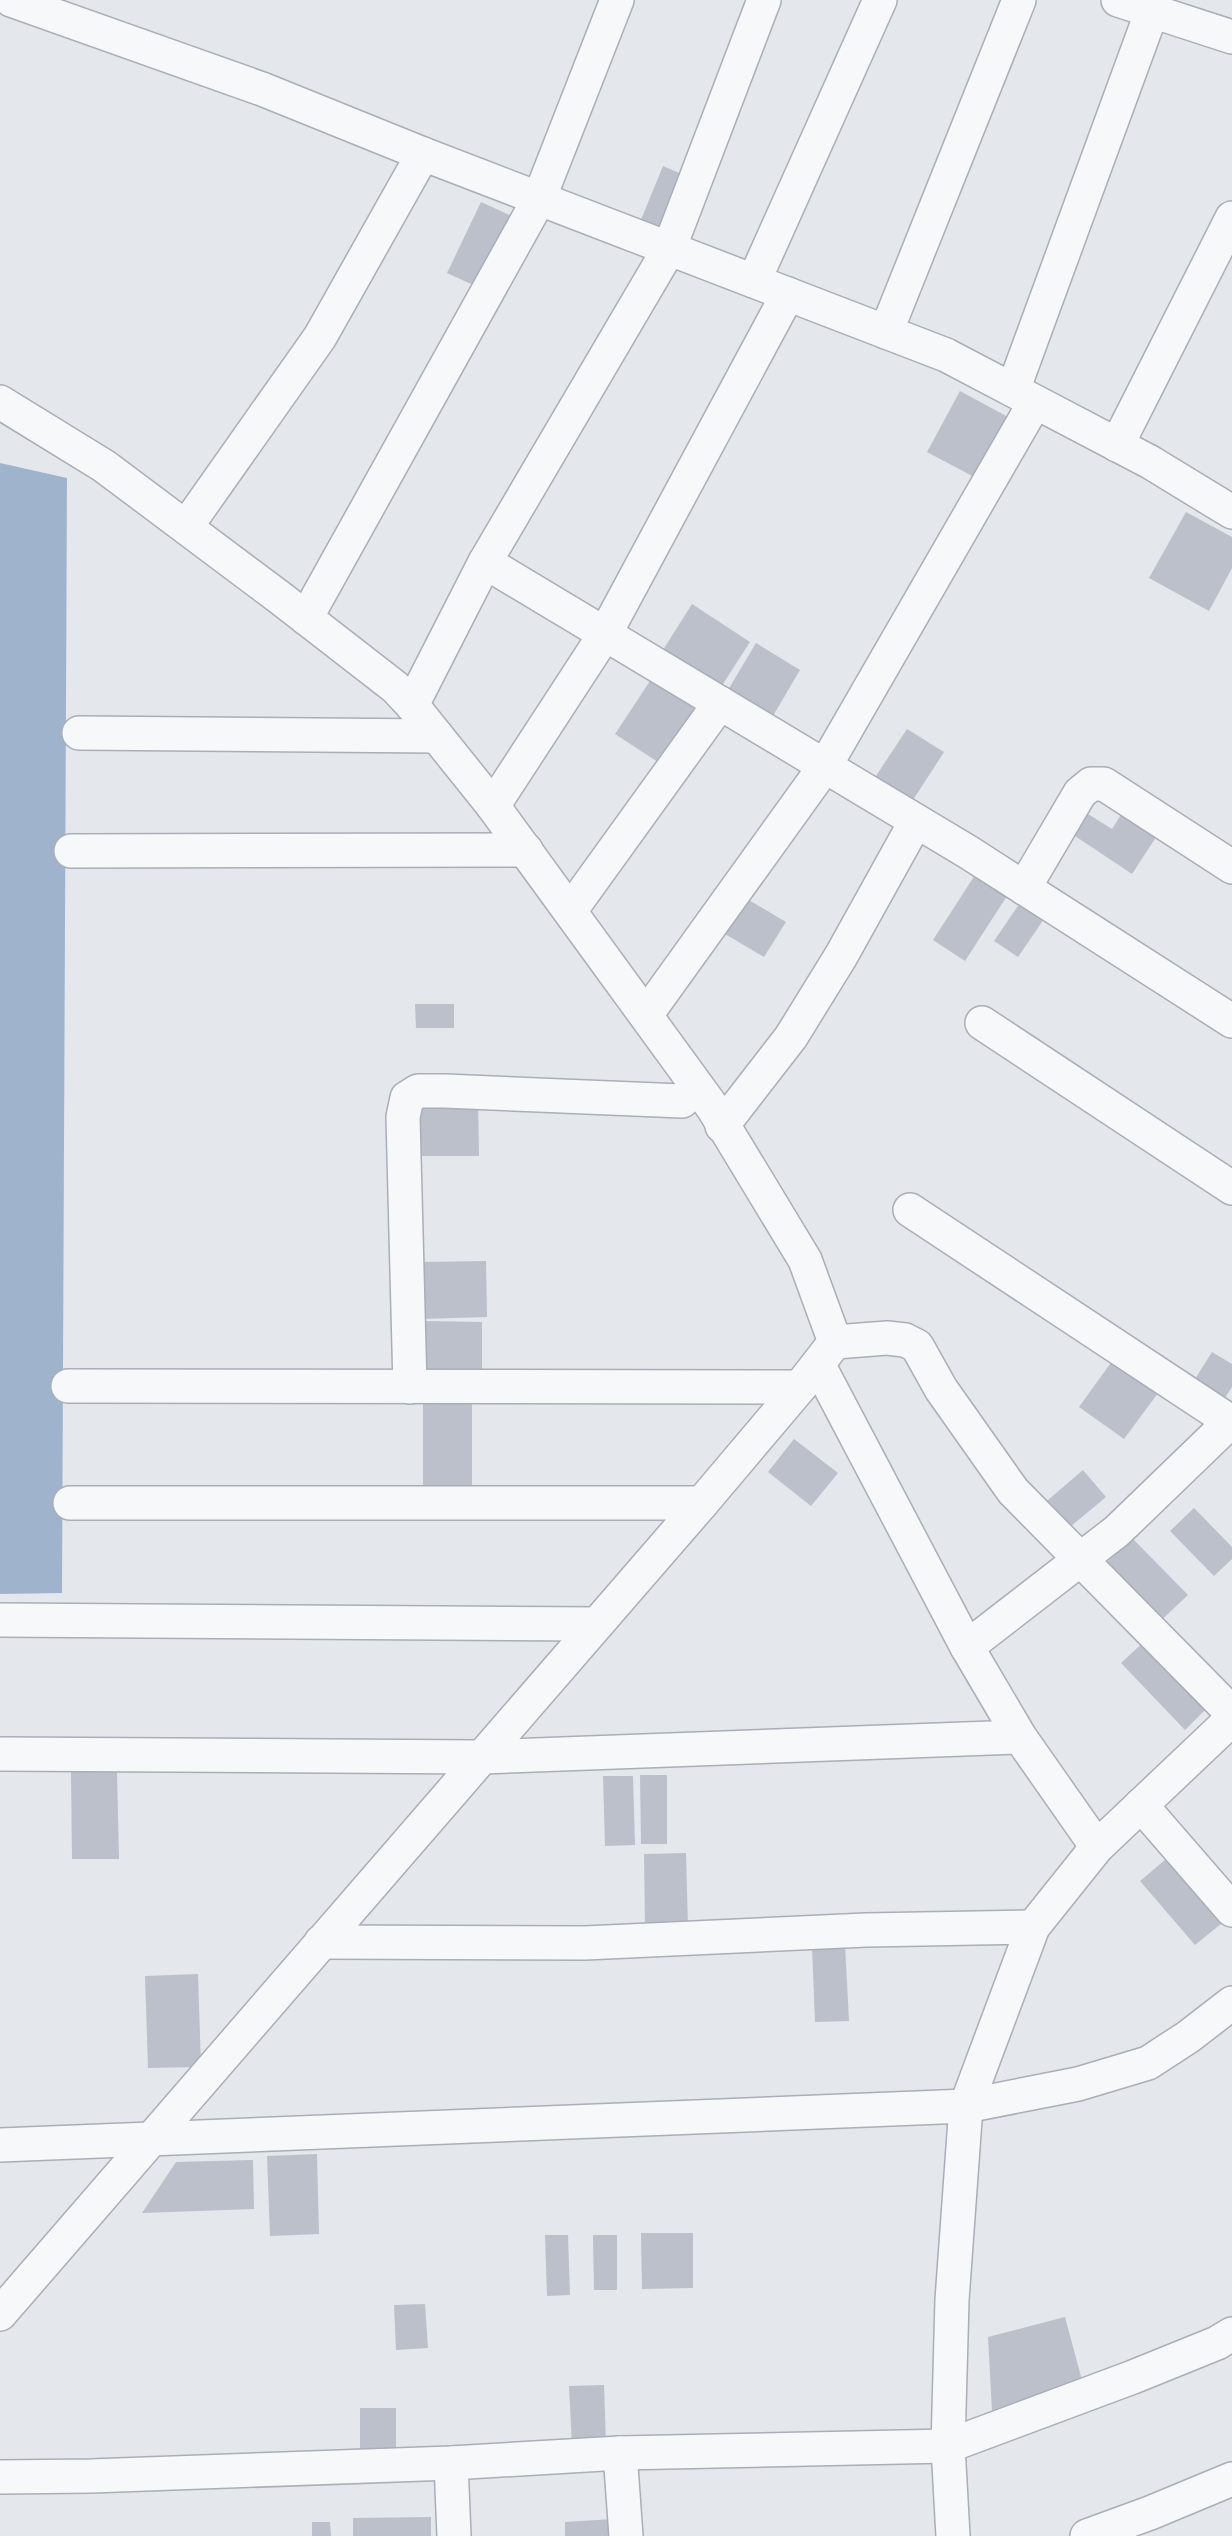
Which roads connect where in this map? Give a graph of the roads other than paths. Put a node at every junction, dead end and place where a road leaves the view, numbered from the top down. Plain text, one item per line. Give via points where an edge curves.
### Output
1 (11, 0) edge
2 (617, 0) edge
3 (764, 0) edge
4 (880, 0) edge
5 (1019, 0) edge
6 (1118, 0) edge
7 (1161, 9) edge
8 (1232, 37) edge
9 (423, 154) junction
10 (539, 198) junction
11 (1232, 218) edge
12 (669, 249) junction
13 (754, 281) junction
14 (788, 294) junction
15 (886, 332) junction
16 (1024, 396) junction
17 (0, 402) edge
18 (1118, 445) junction
19 (1232, 512) edge
20 (186, 527) junction
21 (485, 562) junction
22 (306, 618) junction
23 (605, 634) junction
24 (720, 703) junction
25 (412, 705) junction
26 (79, 734) dead end
27 (437, 736) junction
28 (825, 766) junction
29 (493, 806) junction
30 (916, 821) junction
31 (526, 850) junction
32 (71, 851) dead end
33 (1232, 867) edge
34 (1024, 888) junction
35 (570, 911) junction
36 (646, 1015) junction
37 (1232, 1021) edge
38 (982, 1023) dead end
39 (682, 1101) dead end
40 (722, 1126) junction
41 (1232, 1188) edge
42 (910, 1210) dead end
43 (818, 1365) junction
44 (68, 1386) dead end
45 (410, 1387) junction
46 (1231, 1421) edge
47 (70, 1503) dead end
48 (702, 1503) junction
49 (1081, 1559) junction
50 (0, 1620) edge
51 (597, 1624) junction
52 (967, 1647) junction
53 (1232, 1713) edge
54 (1232, 1719) edge
55 (1020, 1737) junction
56 (0, 1754) edge
57 (482, 1757) junction
58 (1141, 1805) junction
59 (1097, 1847) junction
60 (1232, 1910) edge
61 (1033, 1927) junction
62 (321, 1942) junction
63 (1232, 2003) edge
64 (966, 2106) junction
65 (151, 2139) junction
66 (0, 2145) edge
67 (0, 2314) edge
68 (1232, 2334) edge
69 (948, 2446) junction
70 (620, 2453) junction
71 (451, 2463) junction
72 (0, 2477) edge
73 (1232, 2479) edge
74 (454, 2536) edge
75 (626, 2536) edge
76 (953, 2536) edge
77 (1087, 2536) edge

1 - 9 street via 262,89
2 - 10 street
3 - 12 street
4 - 13 street
5 - 15 street
6 - 7 street
7 - 8 street
7 - 16 street
9 - 10 street
9 - 20 street via 320,337
10 - 12 street
10 - 22 street
11 - 18 street
12 - 13 street
12 - 21 street
13 - 14 street
14 - 15 street
14 - 23 street
15 - 16 street via 946,355
16 - 18 street
16 - 28 street
17 - 20 street via 104,466
18 - 19 street
20 - 22 street
21 - 23 street
21 - 25 street
22 - 25 street via 395,687
23 - 24 street
23 - 29 street
24 - 28 street
24 - 35 street
25 - 27 street
26 - 27 street
27 - 29 street
28 - 30 street
28 - 36 street
29 - 31 street
30 - 34 street
30 - 40 street via 791,1037
31 - 32 street
31 - 35 street
33 - 34 street via 1104,784 1091,784 1080,793
34 - 37 street
35 - 36 street
36 - 40 street
38 - 41 street
39 - 45 street via 445,1090 418,1092 407,1098 403,1117
40 - 43 street via 805,1260
42 - 46 street
43 - 45 street
43 - 48 street
43 - 49 street via 887,1338 917,1346 941,1389 1013,1491
43 - 52 street
44 - 45 street
46 - 49 street via 1117,1530
47 - 48 street
48 - 51 street
49 - 52 street
49 - 53 street
50 - 51 street
51 - 57 street
52 - 55 street
54 - 58 street
55 - 57 street
55 - 59 street
56 - 57 street
57 - 62 street
58 - 59 street
58 - 60 street
59 - 61 street
61 - 62 street via 585,1943
61 - 64 street
62 - 65 street
63 - 64 street via 1148,2062 1078,2084
64 - 65 street
64 - 69 street via 952,2300
65 - 66 street
65 - 67 street
68 - 69 street via 1133,2378
69 - 70 street
69 - 76 street
70 - 71 street
70 - 75 street
71 - 72 street
71 - 74 street
73 - 77 street

